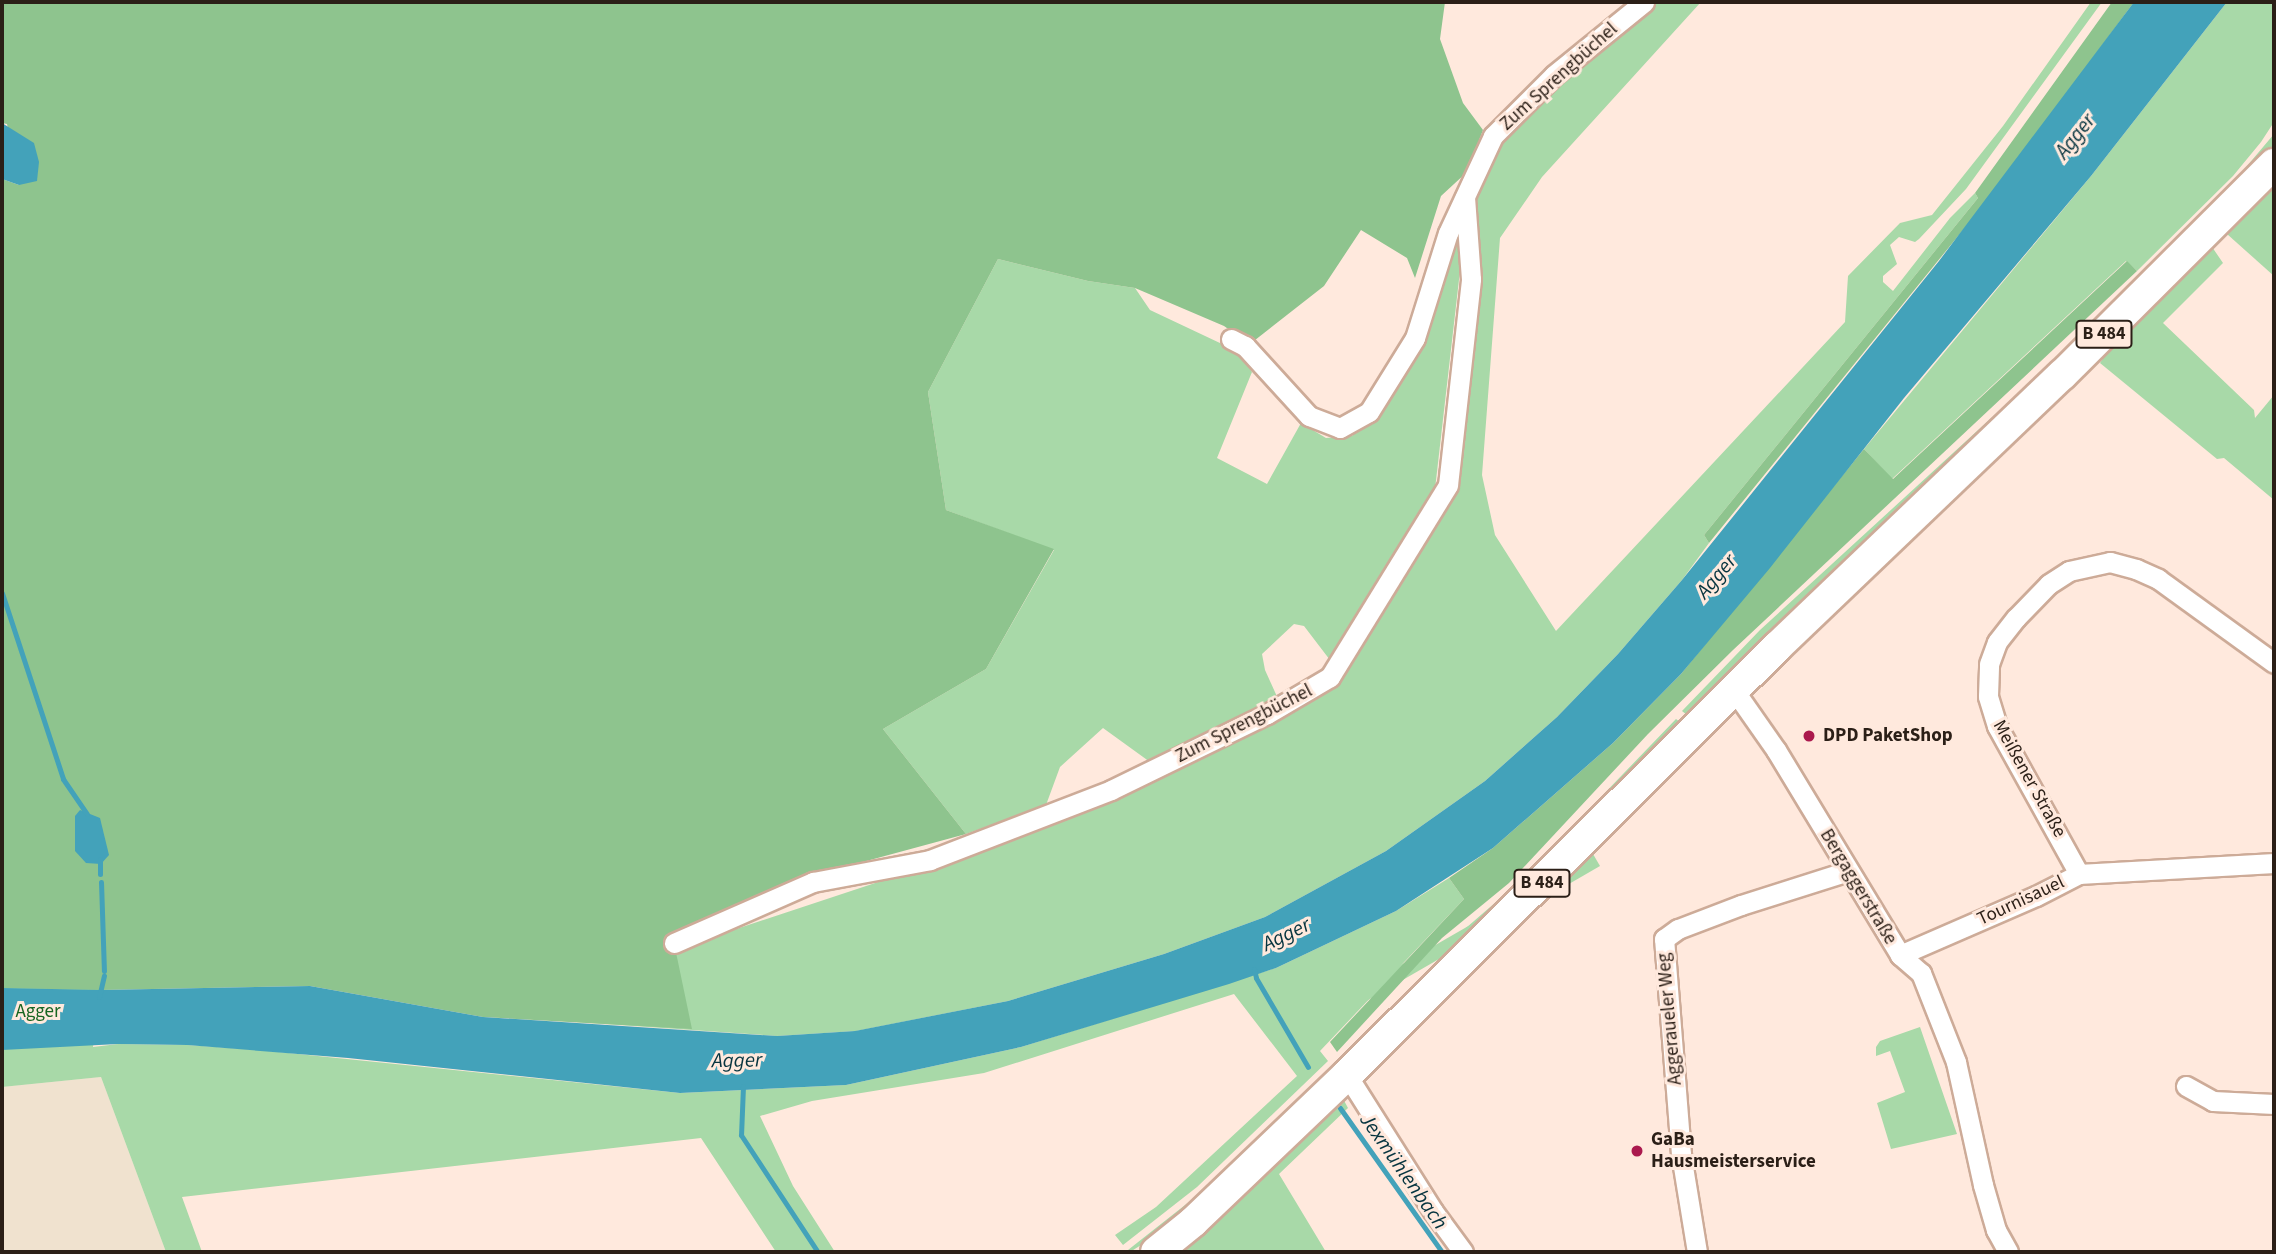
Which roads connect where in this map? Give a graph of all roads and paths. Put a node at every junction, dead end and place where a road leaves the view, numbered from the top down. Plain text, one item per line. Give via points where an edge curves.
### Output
1 (1644, 2) edge
2 (2274, 164) edge
3 (1465, 197) junction
4 (1231, 339) dead end
5 (2274, 663) edge
6 (1734, 690) junction
7 (2274, 863) edge
8 (1848, 871) junction
9 (2079, 874) junction
10 (674, 943) dead end
11 (1900, 955) junction
12 (1347, 1074) junction
13 (2186, 1086) dead end
14 (2274, 1104) edge
15 (1156, 1252) edge
16 (1463, 1252) edge
17 (1697, 1252) edge
18 (2008, 1252) edge

1 - 3 street, Zum Sprengbüchel via 1554,75 1493,136
2 - 6 main road, B 484
3 - 4 street, Zum Sprengbüchel via 1448,233 1415,338 1369,412 1340,428 1309,416 1245,346
3 - 10 street, Zum Sprengbüchel via 1471,279 1448,485 1330,677 1267,714 1111,790 930,860 813,882
5 - 9 street, Meißener Straße via 2158,579 2110,562 2069,571 2015,618 1997,642 1988,696 1997,726
6 - 8 street, Bergaggerstraße
6 - 12 main road, B 484
7 - 9 street, Tournisauel
8 - 11 street, Bergaggerstraße
8 - 17 street, Aggeraueler Weg via 1741,905 1664,939 1681,1154
9 - 11 street, Tournisauel
11 - 18 street, Bergaggerstraße via 1921,973 1956,1062 1983,1185 1996,1230
12 - 15 main road, B 484 via 1203,1213
12 - 16 street
13 - 14 street via 2213,1101

